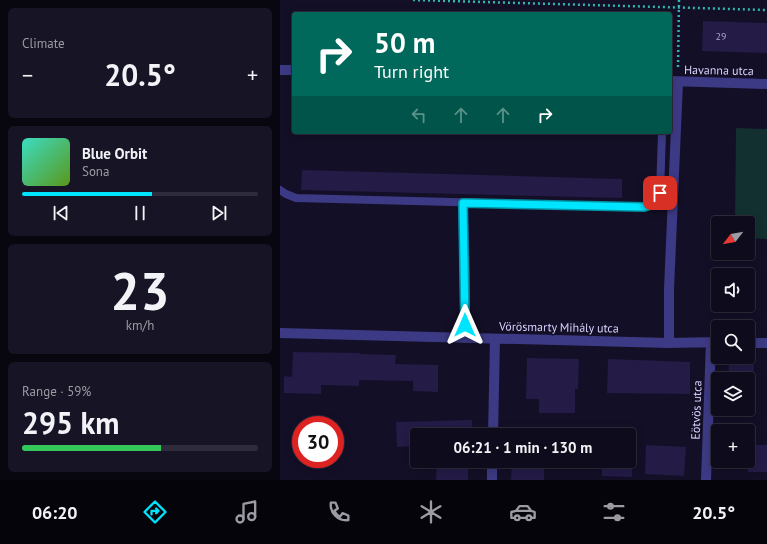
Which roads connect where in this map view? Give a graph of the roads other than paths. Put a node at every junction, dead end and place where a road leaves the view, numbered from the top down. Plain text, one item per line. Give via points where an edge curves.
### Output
1 (280, 70) edge
2 (292, 70) edge
3 (674, 82) edge
4 (767, 84) edge
5 (662, 134) edge
6 (280, 190) edge
7 (463, 203) junction
8 (280, 333) edge
9 (465, 338) junction
10 (495, 339) junction
11 (711, 342) edge
12 (669, 343) junction
13 (755, 343) edge
14 (767, 344) edge
15 (714, 364) edge
16 (493, 428) edge
17 (492, 468) edge
18 (492, 480) edge
19 (706, 480) edge

1 - 2 street
3 - 4 street, Havanna utca
3 - 12 street
5 - 7 lane via 660,193 652,205 644,207
6 - 7 lane via 296,198
7 - 9 street
8 - 9 street, Vörösmarty Mihály utca
9 - 10 street, Vörösmarty Mihály utca
10 - 12 street, Vörösmarty Mihály utca
10 - 16 street
11 - 12 street, Vörösmarty Mihály utca
13 - 14 street
15 - 19 street, Eötvös utca
17 - 18 street

